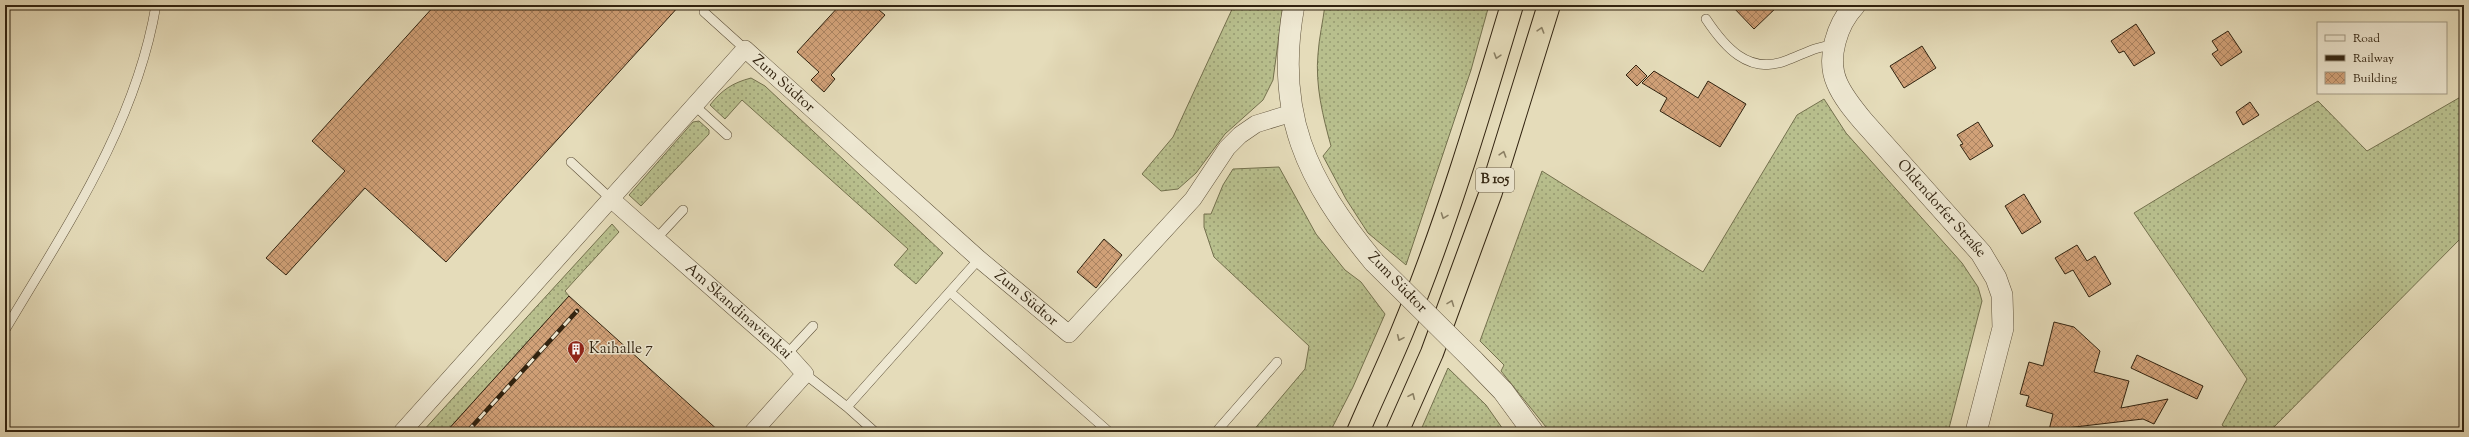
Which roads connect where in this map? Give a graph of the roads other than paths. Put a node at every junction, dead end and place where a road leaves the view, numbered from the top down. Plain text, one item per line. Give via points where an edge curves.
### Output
1 (156, 5) edge
2 (1294, 5) edge
3 (1512, 5) edge
4 (1548, 5) edge
5 (1855, 5) edge
6 (704, 12) dead end
7 (1706, 19) dead end
8 (1834, 45) junction
9 (745, 49) junction
10 (694, 106) junction
11 (1292, 114) junction
12 (728, 135) dead end
13 (571, 162) dead end
14 (610, 199) junction
15 (683, 210) dead end
16 (656, 239) junction
17 (979, 259) junction
18 (950, 292) junction
19 (813, 326) dead end
20 (5, 330) edge
21 (787, 354) junction
22 (1277, 362) dead end
23 (805, 374) junction
24 (847, 407) junction
25 (402, 432) edge
26 (753, 432) edge
27 (875, 432) edge
28 (1109, 432) edge
29 (1216, 432) edge
30 (1358, 432) edge
31 (1397, 432) edge
32 (1533, 432) edge
33 (1976, 432) edge

1 - 20 lane via 151,35 124,115 99,171
2 - 11 street, Zum Südtor via 1287,56
3 -> 30 highway, B 105 via 1457,179 1426,267 1402,332
31 -> 4 highway, B 105 via 1432,352 1486,206
5 - 8 street, Oldendorfer Straße via 1841,26
6 - 9 lane
7 - 8 lane via 1720,40 1738,57 1760,64 1783,62 1820,46
8 - 33 street, Oldendorfer Straße via 1836,82 1847,102 1981,253 1996,278 2002,295 2003,328
9 - 10 street
9 - 17 street, Zum Südtor
10 - 12 lane
10 - 14 street
11 - 17 street, Zum Südtor via 1256,124 1240,135 1227,148 1193,199 1069,334
11 - 32 street, Zum Südtor, bridge via 1300,142 1322,192 1344,225 1374,262 1502,391
13 - 14 lane
14 - 16 street, Am Skandinavienkai
14 - 25 street
15 - 16 lane
16 - 21 street, Am Skandinavienkai
17 - 18 lane
18 - 24 lane
18 - 28 lane
19 - 21 lane
21 - 23 street, Am Skandinavienkai
22 - 29 lane
23 - 24 lane
23 - 26 street
24 - 27 lane

